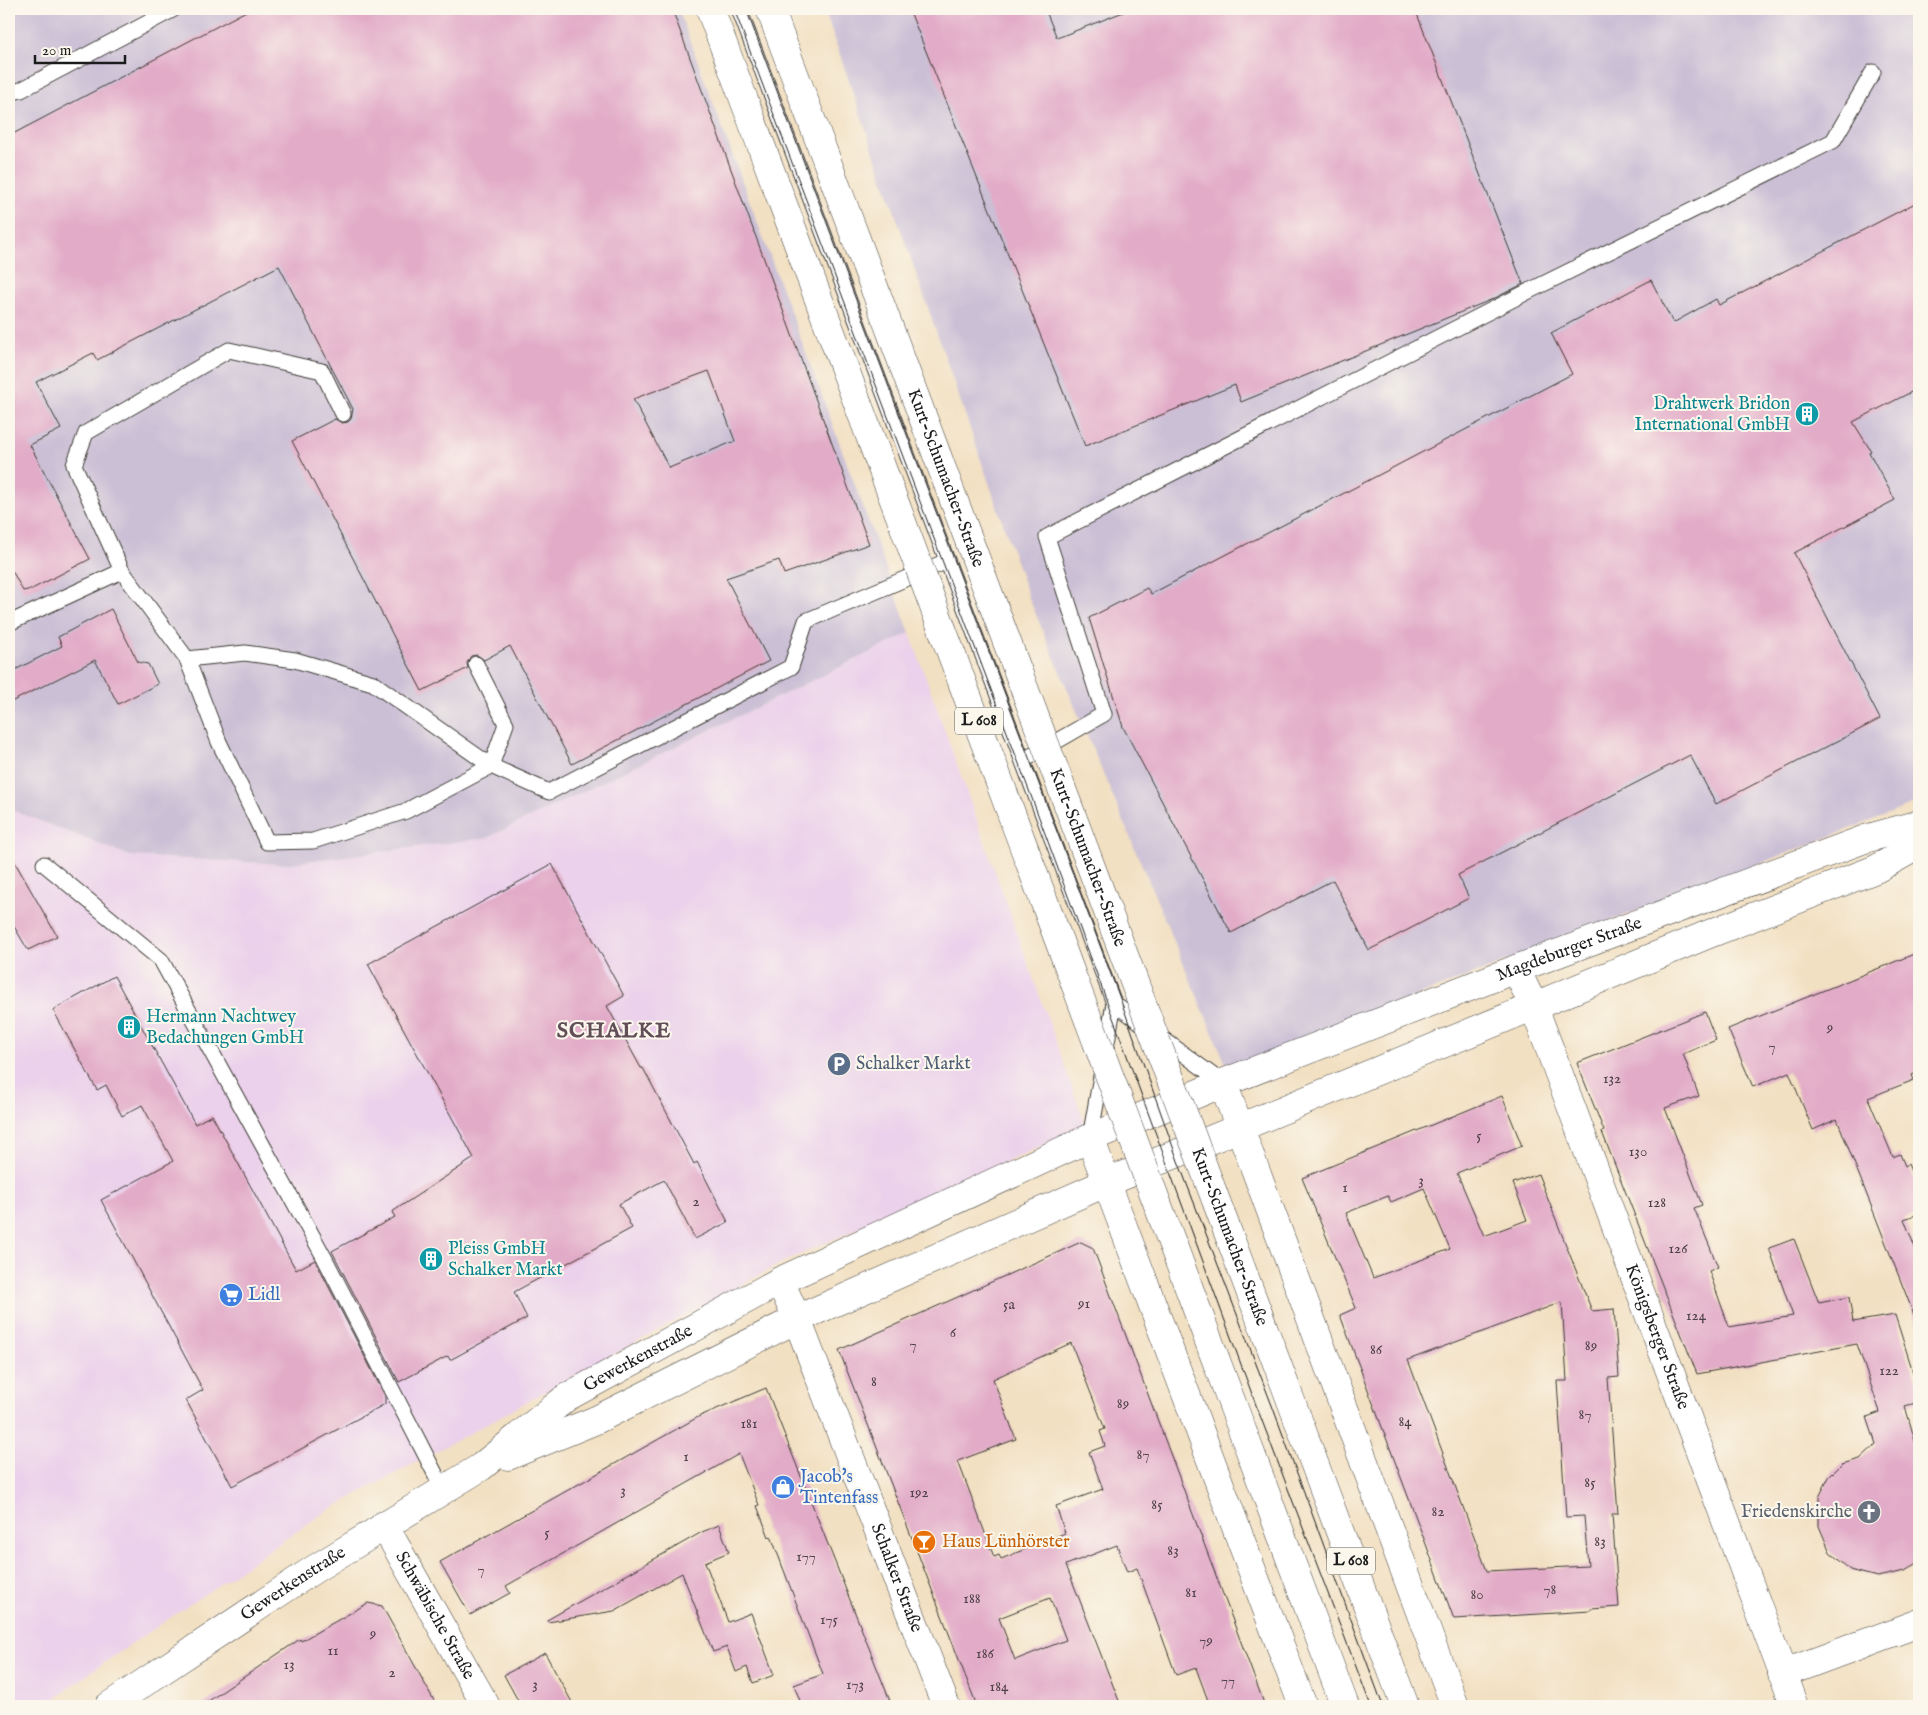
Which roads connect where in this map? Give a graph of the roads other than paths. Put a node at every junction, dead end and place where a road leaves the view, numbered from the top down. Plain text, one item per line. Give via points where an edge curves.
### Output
1 (174, 9) edge
2 (710, 9) edge
3 (739, 9) edge
4 (770, 9) edge
5 (1873, 72) dead end
6 (9, 93) edge
7 (343, 414) dead end
8 (947, 561) junction
9 (122, 571) junction
10 (9, 612) edge
11 (25, 616) junction
12 (9, 624) edge
13 (187, 659) junction
14 (476, 664) dead end
15 (1024, 760) junction
16 (491, 766) junction
17 (1919, 824) edge
18 (1919, 845) edge
19 (44, 864) dead end
20 (1516, 969) junction
21 (1114, 1003) junction
22 (1534, 1007) junction
23 (1223, 1083) junction
24 (1240, 1129) junction
25 (1090, 1138) junction
26 (1108, 1182) junction
27 (780, 1281) junction
28 (797, 1319) junction
29 (481, 1466) junction
30 (443, 1489) junction
31 (384, 1525) junction
32 (1919, 1623) edge
33 (1782, 1674) junction
34 (109, 1706) edge
35 (486, 1706) edge
36 (946, 1706) edge
37 (1304, 1706) edge
38 (1345, 1706) edge
39 (1406, 1706) edge
40 (1455, 1706) edge
41 (1795, 1706) edge

1 - 6 lane via 21,90
2 - 38 street, L 608, bridge
3 - 8 lane
4 - 39 street, Kurt-Schumacher-Straße / L 608, bridge
5 - 15 lane via 1833,141 1529,291 1047,537 1104,714
7 - 9 lane via 322,371 229,350 86,433 74,466
8 - 15 lane
8 - 16 lane via 806,621 791,667 549,792
9 - 11 lane
9 - 13 lane
10 - 11 lane
11 - 12 lane
13 - 16 lane via 245,653 295,660 373,682
13 - 16 lane via 219,742 267,842 313,841 406,812
14 - 16 lane via 506,724
15 - 21 lane
17 - 20 street, Magdeburger Straße via 1865,839
18 - 22 street, Magdeburger Straße via 1876,869
19 - 30 lane via 161,960 324,1258
20 - 22 street, Königsberger Straße
20 - 23 street, Magdeburger Straße
21 - 23 lane
21 - 25 lane
22 - 24 street, Magdeburger Straße
22 - 33 street, Königsberger Straße
23 - 24 street
23 - 25 street
24 - 26 street
24 - 40 street
25 - 26 street
25 - 27 street
26 - 28 street
26 - 37 street
27 - 28 street, Schalker Straße
27 - 29 street, Gewerkenstraße via 567,1397
28 - 29 street, Gewerkenstraße via 596,1420
28 - 36 street, Schalker Straße
29 - 30 street, Gewerkenstraße
30 - 31 street, Gewerkenstraße
31 - 34 street, Gewerkenstraße
31 - 35 street, Schwäbische Straße
32 - 33 street
33 - 41 street, Königsberger Straße

